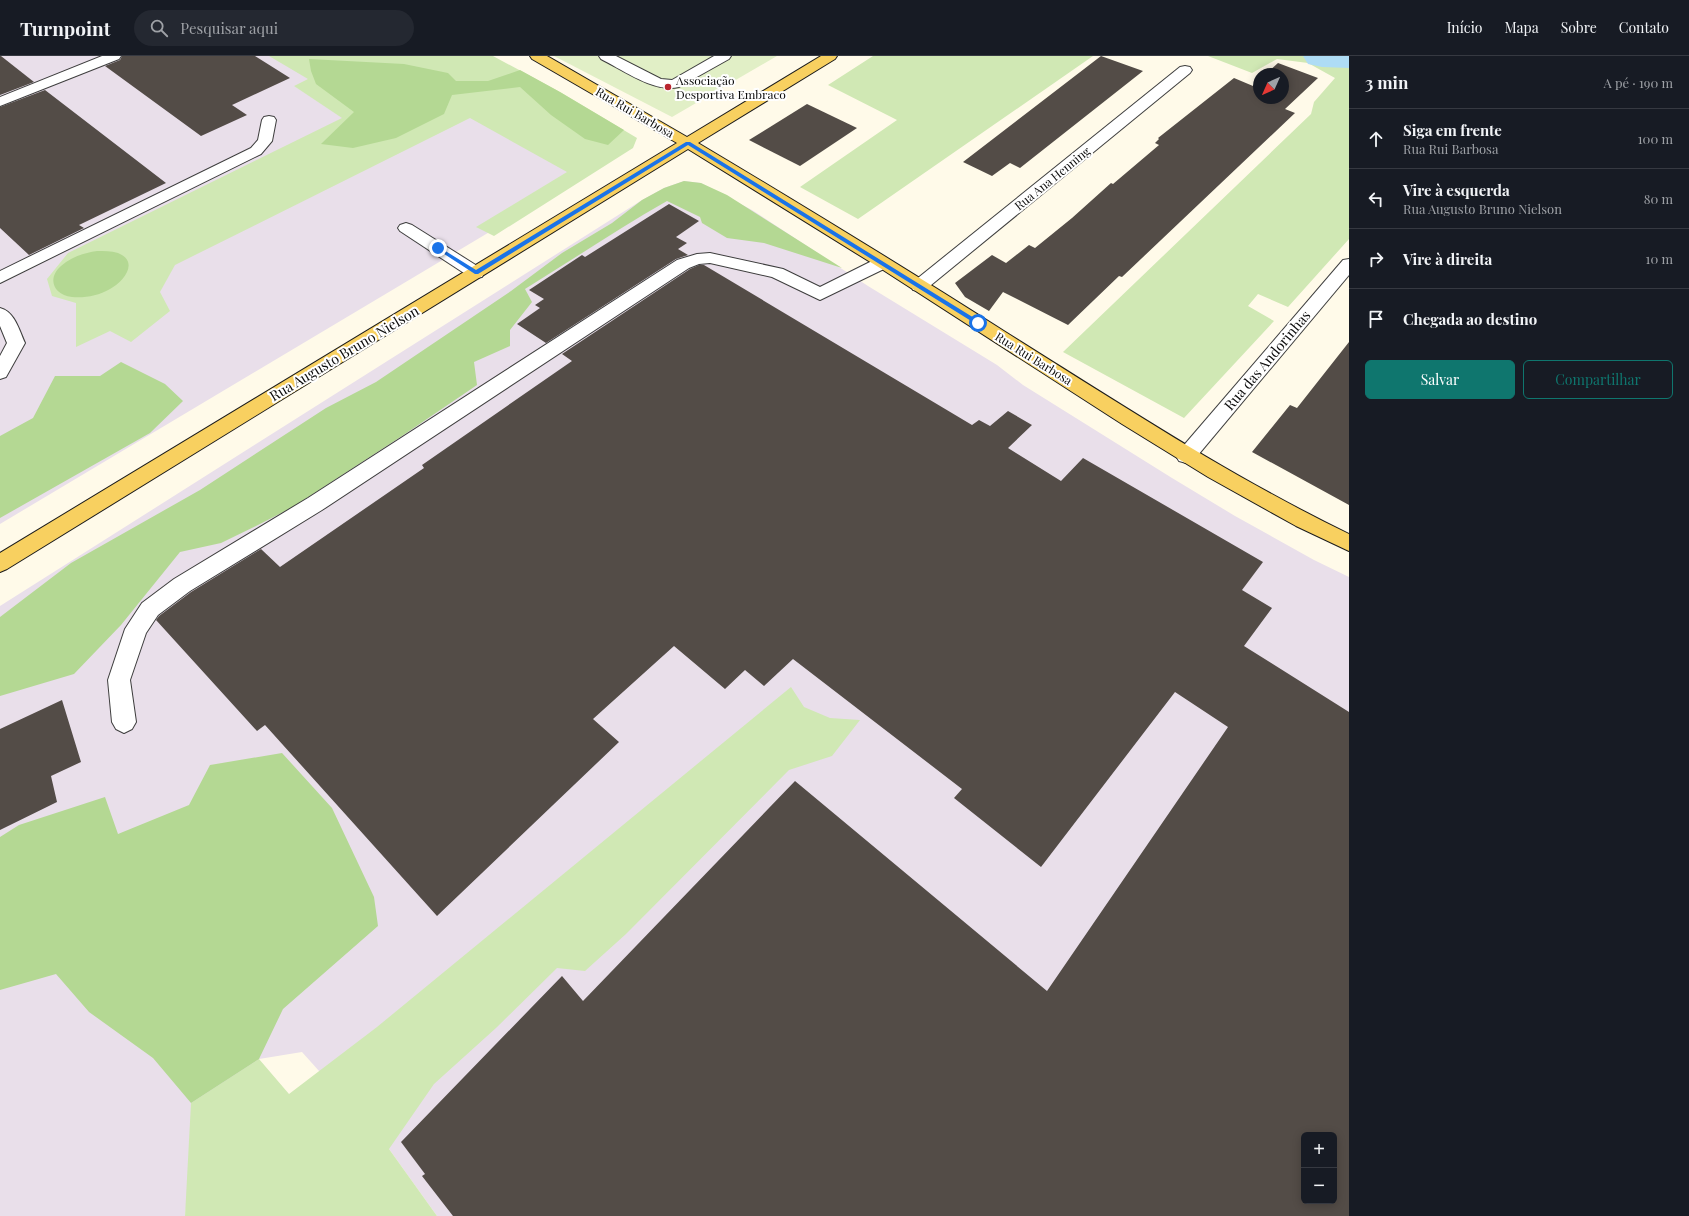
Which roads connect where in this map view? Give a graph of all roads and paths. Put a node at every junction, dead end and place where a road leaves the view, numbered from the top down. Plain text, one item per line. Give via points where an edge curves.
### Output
1 (114, 56) edge
2 (537, 56) edge
3 (606, 56) edge
4 (724, 56) edge
5 (830, 56) edge
6 (1185, 70) dead end
7 (0, 102) edge
8 (269, 120) dead end
9 (688, 143) junction
10 (406, 228) dead end
11 (882, 263) junction
12 (1349, 264) edge
13 (476, 273) junction
14 (0, 278) edge
15 (919, 286) junction
16 (0, 314) edge
17 (0, 373) edge
18 (1186, 456) junction
19 (1349, 543) edge
20 (0, 563) edge
21 (124, 722) dead end

1 - 7 street
2 - 9 main road, Rua Rui Barbosa
3 - 4 street via 658,83 666,84 674,84
5 - 9 main road, Rua Augusto Bruno Nielson
6 - 15 street, Rua Ana Henning
8 - 14 street via 265,140 256,151
9 - 11 main road, Rua Rui Barbosa
9 - 13 main road, Rua Augusto Bruno Nielson
10 - 13 street
11 - 15 main road, Rua Rui Barbosa
11 - 21 street via 820,294 777,273 710,258 682,264 315,504 182,585 150,609 136,629 119,680
12 - 18 street, Rua das Andorinhas
13 - 20 main road, Rua Augusto Bruno Nielson
15 - 18 main road, Rua Rui Barbosa
16 - 17 street via 7,322 16,343
18 - 19 main road, Rua Rui Barbosa via 1239,487

